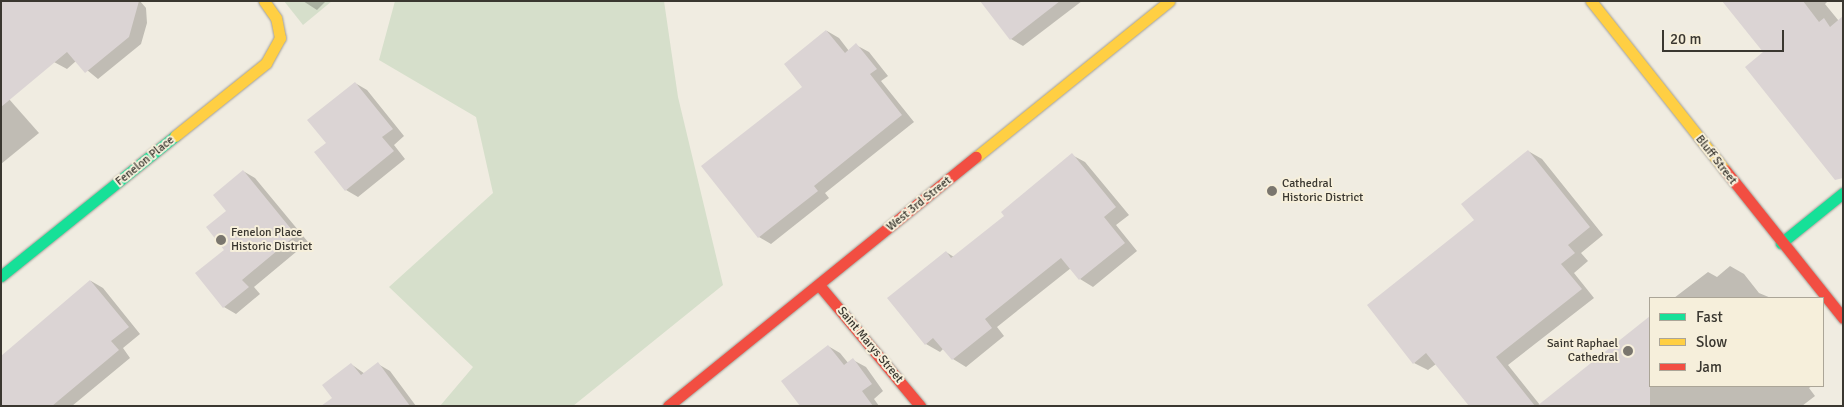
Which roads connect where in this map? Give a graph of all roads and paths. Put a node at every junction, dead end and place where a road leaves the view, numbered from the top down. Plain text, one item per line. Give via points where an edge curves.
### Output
1 (264, 1) edge
2 (1169, 1) edge
3 (1591, 1) edge
4 (1843, 193) edge
5 (1781, 243) junction
6 (1, 276) edge
7 (819, 285) junction
8 (1843, 318) edge
9 (668, 406) edge
10 (920, 406) edge

1 - 6 street, Fenelon Place via 276,18 280,38 266,64
2 - 7 street, West 3rd Street
3 - 5 street, Bluff Street
4 - 5 street
5 - 8 street, Bluff Street
7 - 9 street, West 3rd Street
7 - 10 street, Saint Marys Street

